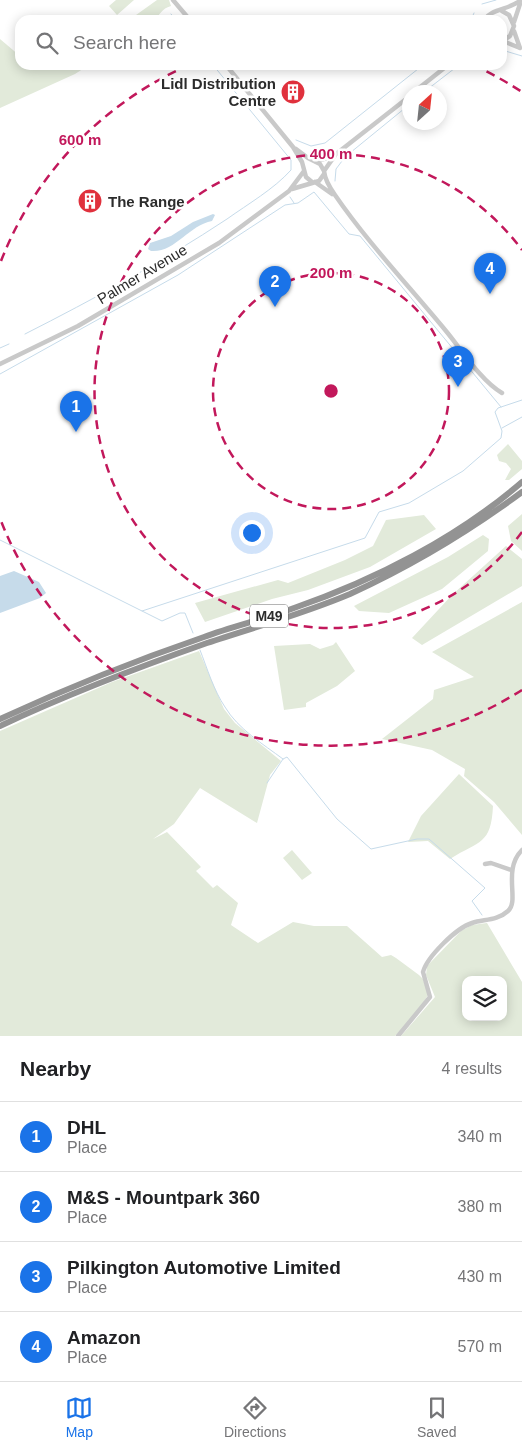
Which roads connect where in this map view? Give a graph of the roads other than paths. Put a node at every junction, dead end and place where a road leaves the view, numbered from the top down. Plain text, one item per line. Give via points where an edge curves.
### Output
1 (173, 0) edge
2 (522, 0) edge
3 (501, 10) junction
4 (186, 15) edge
5 (489, 15) edge
6 (514, 26) junction
7 (507, 38) edge
8 (507, 43) edge
9 (521, 49) edge
10 (230, 70) edge
11 (442, 70) edge
12 (423, 85) edge
13 (402, 102) edge
14 (293, 147) junction
15 (336, 154) junction
16 (315, 162) junction
17 (304, 171) junction
18 (324, 172) junction
19 (314, 182) junction
20 (289, 191) junction
21 (335, 196) junction
22 (0, 364) edge
23 (502, 393) dead end
24 (522, 482) edge
25 (522, 492) edge
26 (0, 719) edge
27 (0, 726) edge
28 (522, 850) edge
29 (485, 864) dead end
30 (511, 870) junction
31 (398, 1036) edge

1 - 4 street
2 - 3 street
2 - 6 street
3 - 5 street
3 - 6 street via 509,14
6 - 7 street
6 - 9 street
8 - 9 street
10 - 14 street
11 - 12 street
13 - 15 street
14 - 16 street
14 - 17 street
15 - 16 street
15 - 18 street
16 - 17 street via 308,164
16 - 18 street via 322,165
17 - 19 street via 307,179
17 - 20 street
18 - 19 street via 321,179
18 - 21 street
19 - 20 street
19 - 21 street
20 - 22 street, Palmer Avenue via 219,243 173,271 78,326
21 - 23 street via 475,367
24 - 26 highway, M49 via 477,517 427,548 345,588 122,666
25 - 27 highway, M49 via 432,552 349,594 299,615 125,672
28 - 30 street
29 - 30 street
30 - 31 street via 511,909 499,917 465,927 428,961 423,972 430,997

